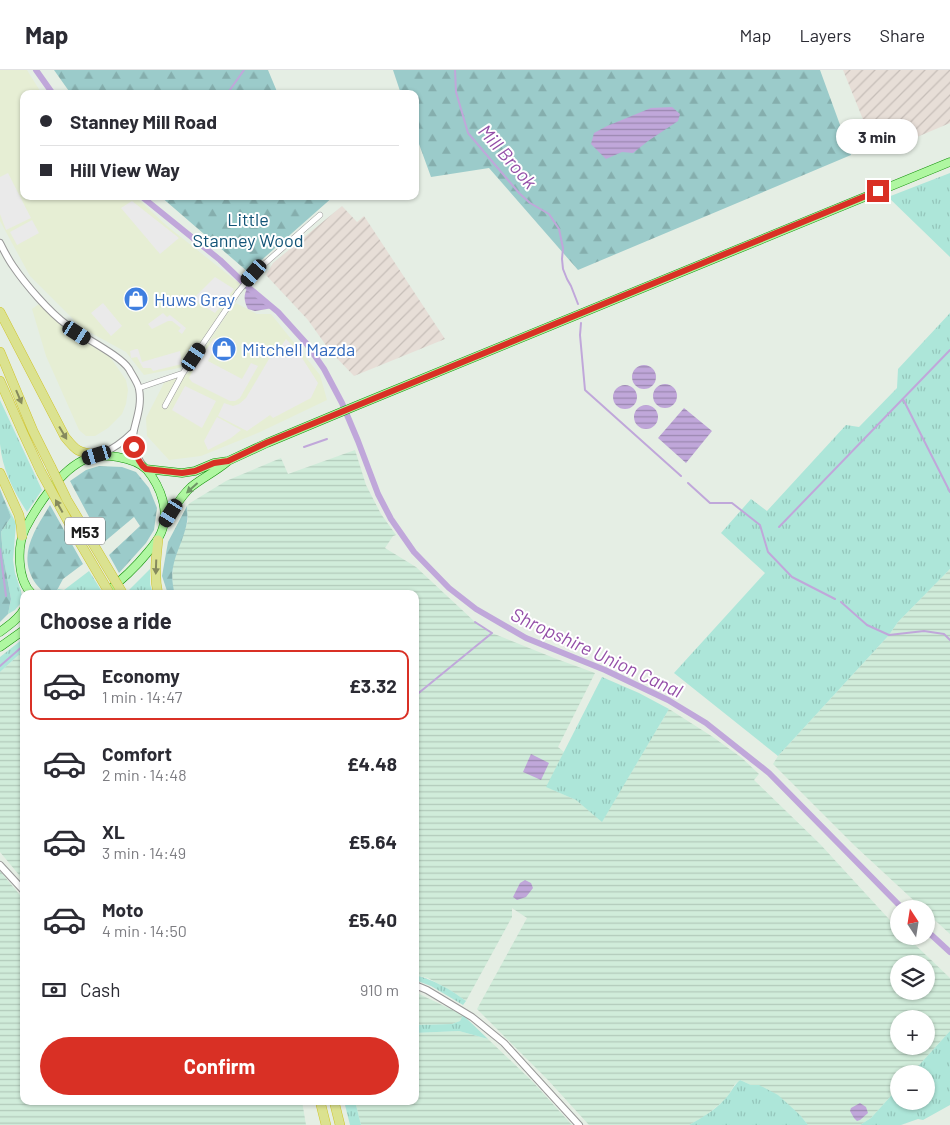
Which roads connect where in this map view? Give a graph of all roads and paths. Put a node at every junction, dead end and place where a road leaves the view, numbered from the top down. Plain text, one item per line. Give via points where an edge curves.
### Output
1 (950, 162) edge
2 (320, 215) dead end
3 (0, 243) edge
4 (0, 312) edge
5 (0, 352) edge
6 (183, 373) junction
7 (0, 381) edge
8 (139, 388) junction
9 (165, 406) dead end
10 (133, 432) junction
11 (98, 455) junction
12 (228, 461) junction
13 (145, 468) junction
14 (0, 473) edge
15 (164, 524) junction
16 (22, 536) junction
17 (158, 540) junction
18 (28, 590) edge
19 (108, 590) edge
20 (109, 590) edge
21 (121, 590) edge
22 (157, 590) edge
23 (20, 616) edge
24 (0, 632) edge
25 (20, 633) edge
26 (0, 647) edge
27 (0, 865) edge
28 (20, 888) edge
29 (419, 987) edge
30 (321, 1105) edge
31 (335, 1105) edge
32 (326, 1125) edge
33 (340, 1125) edge
34 (579, 1125) edge

1 - 12 main road
2 - 6 street via 254,273
3 - 8 street via 12,265 52,313 128,367
4 -> 11 highway via 65,437 75,450
5 -> 21 highway, M53, bridge via 67,500
6 - 8 street
6 - 9 street
19 -> 7 highway, M53, bridge via 41,472
8 - 10 street via 139,414
10 - 11 street via 112,450
10 - 13 street via 134,447
11 - 13 main road via 119,457
11 - 16 main road via 74,465 54,485
12 - 13 main road via 182,473
12 -> 15 main road via 189,489
13 - 15 main road via 163,501
14 - 16 highway via 18,516
15 - 17 main road
16 - 18 main road via 20,567
17 - 20 main road via 123,580
17 -> 22 highway
23 - 24 main road
25 - 26 main road
27 - 28 street
29 - 34 street via 472,1017 504,1043
30 - 32 highway
31 - 33 highway

